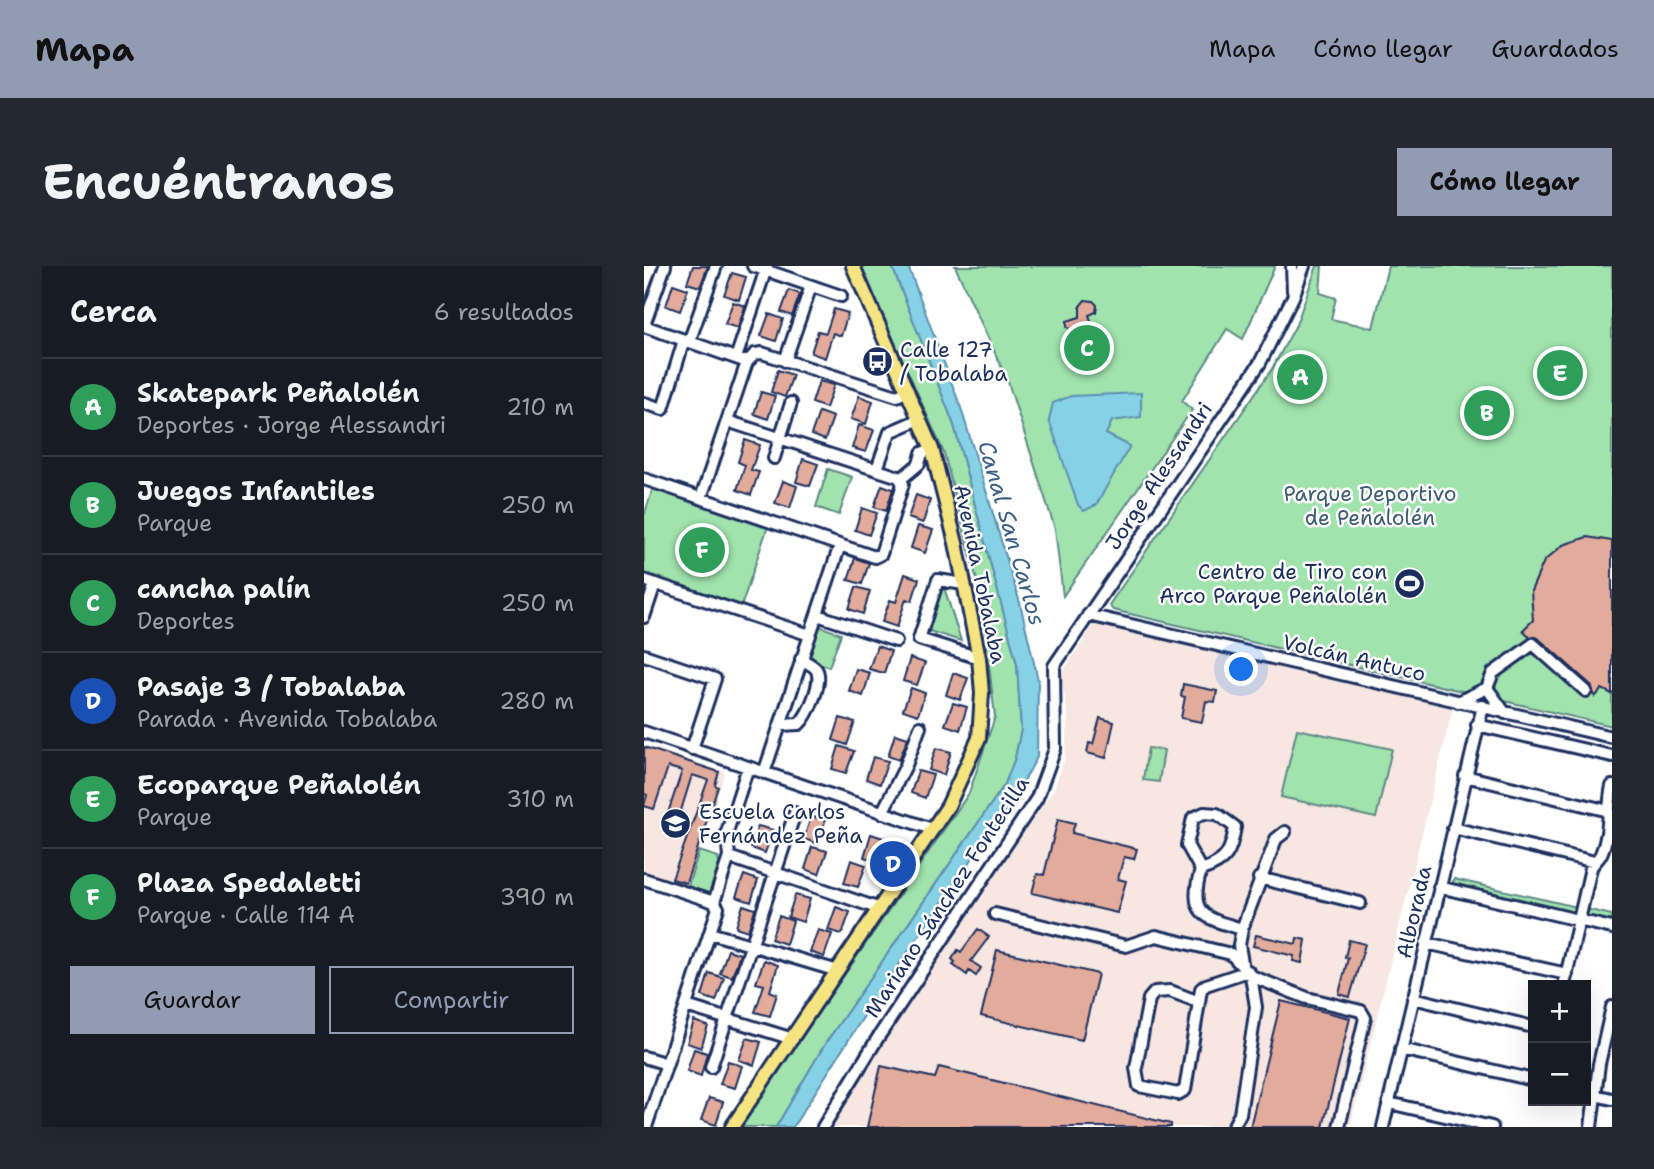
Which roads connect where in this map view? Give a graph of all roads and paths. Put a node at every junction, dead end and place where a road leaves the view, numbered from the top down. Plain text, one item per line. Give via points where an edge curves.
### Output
1 (665, 266) edge
2 (716, 266) edge
3 (753, 266) edge
4 (853, 266) edge
5 (1292, 266) edge
6 (1304, 266) edge
7 (766, 268) edge
8 (811, 286) junction
9 (841, 296) dead end
10 (1293, 298) junction
11 (644, 325) edge
12 (687, 341) junction
13 (742, 360) junction
14 (785, 361) junction
15 (908, 391) junction
16 (644, 403) edge
17 (791, 403) dead end
18 (920, 419) junction
19 (727, 421) junction
20 (780, 439) junction
21 (932, 449) junction
22 (774, 458) dead end
23 (877, 470) junction
24 (644, 479) edge
25 (901, 479) junction
26 (701, 498) junction
27 (840, 545) junction
28 (650, 582) edge
29 (964, 584) junction
30 (817, 615) junction
31 (1088, 615) junction
32 (644, 617) edge
33 (810, 635) junction
34 (896, 641) dead end
35 (644, 655) edge
36 (979, 658) junction
37 (801, 659) junction
38 (1052, 673) joint
39 (1486, 688) junction
40 (1586, 691) dead end
41 (1458, 702) junction
42 (1483, 706) junction
43 (1505, 713) junction
44 (780, 725) junction
45 (1477, 725) junction
46 (920, 727) dead end
47 (644, 732) edge
48 (1612, 737) edge
49 (692, 748) junction
50 (1612, 756) edge
51 (748, 767) junction
52 (764, 773) junction
53 (1465, 776) junction
54 (1612, 786) edge
55 (795, 813) dead end
56 (882, 813) junction
57 (1610, 818) edge
58 (1453, 828) junction
59 (932, 830) junction
60 (1285, 832) dead end
61 (729, 857) junction
62 (1603, 857) edge
63 (1201, 870) junction
64 (776, 873) junction
65 (1259, 878) junction
66 (644, 879) edge
67 (1439, 887) junction
68 (714, 902) junction
69 (1360, 903) dead end
70 (880, 909) junction
71 (995, 914) dead end
72 (1580, 920) junction
73 (1612, 928) edge
74 (1242, 929) junction
75 (710, 933) junction
76 (1426, 943) junction
77 (751, 945) junction
78 (1247, 970) junction
79 (838, 971) junction
80 (1565, 980) edge
81 (1413, 998) junction
82 (1199, 1002) junction
83 (686, 1006) junction
84 (1612, 1007) edge
85 (727, 1018) junction
86 (1528, 1026) edge
87 (793, 1039) junction
88 (1608, 1044) edge
89 (1401, 1049) junction
90 (644, 1056) edge
91 (667, 1064) junction
92 (711, 1067) dead end
93 (1528, 1079) edge
94 (1591, 1094) edge
95 (1612, 1099) edge
96 (1389, 1103) junction
97 (1591, 1106) edge
98 (646, 1127) edge
99 (732, 1127) edge
100 (823, 1127) edge
101 (1233, 1127) edge
102 (1339, 1127) edge
103 (1383, 1127) edge
104 (1492, 1127) edge
105 (1591, 1127) edge

1 - 11 street
2 - 12 street
3 - 7 street
4 - 15 main road, Avenida Tobalaba
5 - 10 street, Jorge Alessandri
6 - 10 street, Jorge Alessandri
7 - 8 street
7 - 13 street
8 - 9 street
8 - 14 street
10 - 31 street, Jorge Alessandri via 1260,363
11 - 12 street
12 - 13 street
12 - 16 street via 663,409
13 - 14 street via 762,354
13 - 19 street
14 - 15 street via 897,396
15 - 18 main road, Avenida Tobalaba
17 - 20 street
18 - 21 main road, Avenida Tobalaba
18 - 23 street via 890,432
19 - 20 street
19 - 26 street
20 - 22 street
20 - 23 street
21 - 25 street via 922,453 919,464
21 - 29 main road, Avenida Tobalaba
23 - 25 street
24 - 26 street
25 - 27 street via 881,554 874,557
26 - 27 street
27 - 30 street
28 - 32 street
28 - 33 street
29 - 36 main road, Avenida Tobalaba
29 - 36 street via 938,580 919,639
30 - 33 street
30 - 34 street
31 - 38 street, Jorge Alessandri
31 - 41 street, Volcán Antuco
33 - 37 street
35 - 49 street via 715,679
36 - 59 main road, Avenida Tobalaba via 979,738
37 - 44 street
37 - 44 street via 816,668 818,675 809,710 799,724
38 - 100 street, Mariano Sánchez Fontecilla via 1056,740 1041,790
39 - 40 street via 1493,673 1533,644
39 - 41 street
39 - 43 street
41 - 42 street, Volcán Antuco
42 - 43 street, Volcán Antuco
42 - 45 street, Alborada
43 - 48 street, Volcán Antuco
44 - 52 street
45 - 50 street
45 - 53 street, Alborada
46 - 56 street
47 - 49 street
49 - 51 street
51 - 52 street
51 - 61 street via 727,832
52 - 56 street
53 - 57 street
53 - 58 street, Alborada
54 - 57 street
55 - 64 street
56 - 59 street
57 - 62 street
58 - 62 street
58 - 67 street, Alborada
59 - 70 main road, Avenida Tobalaba
60 - 65 street via 1276,839
61 - 64 street
61 - 68 street
62 - 72 street via 1591,868
63 - 63 street via 1218,865 1232,848 1235,827 1217,814 1193,818 1188,830 1187,845
63 - 74 street via 1195,900 1200,911 1210,920
64 - 70 street
64 - 77 street
65 - 69 street
65 - 74 street
66 - 68 street
67 - 72 street
67 - 76 street, Alborada
68 - 75 street via 718,908
70 - 79 main road, Avenida Tobalaba
71 - 78 street via 1126,946 1156,936 1231,954
72 - 73 street
72 - 80 street
74 - 78 street via 1239,945
75 - 77 street
75 - 83 street
76 - 80 street
76 - 81 street, Alborada
77 - 79 street
77 - 85 street
78 - 82 street via 1206,985
78 - 101 street via 1256,1007 1240,1114
78 - 102 street via 1307,998 1361,1011 1365,1018
79 - 87 main road, Avenida Tobalaba
81 - 86 street
81 - 89 street, Alborada
82 - 82 street via 1170,991 1155,992 1149,999 1136,1068 1139,1086 1178,1094 1185,1090
83 - 85 street
83 - 91 street
84 - 88 street
85 - 87 street
85 - 92 street
87 - 99 main road, Avenida Tobalaba
88 - 94 street
89 - 93 street
89 - 96 street, Alborada
90 - 91 street
91 - 98 street
94 - 95 street
96 - 103 street, Alborada
96 - 104 street
97 - 105 street

